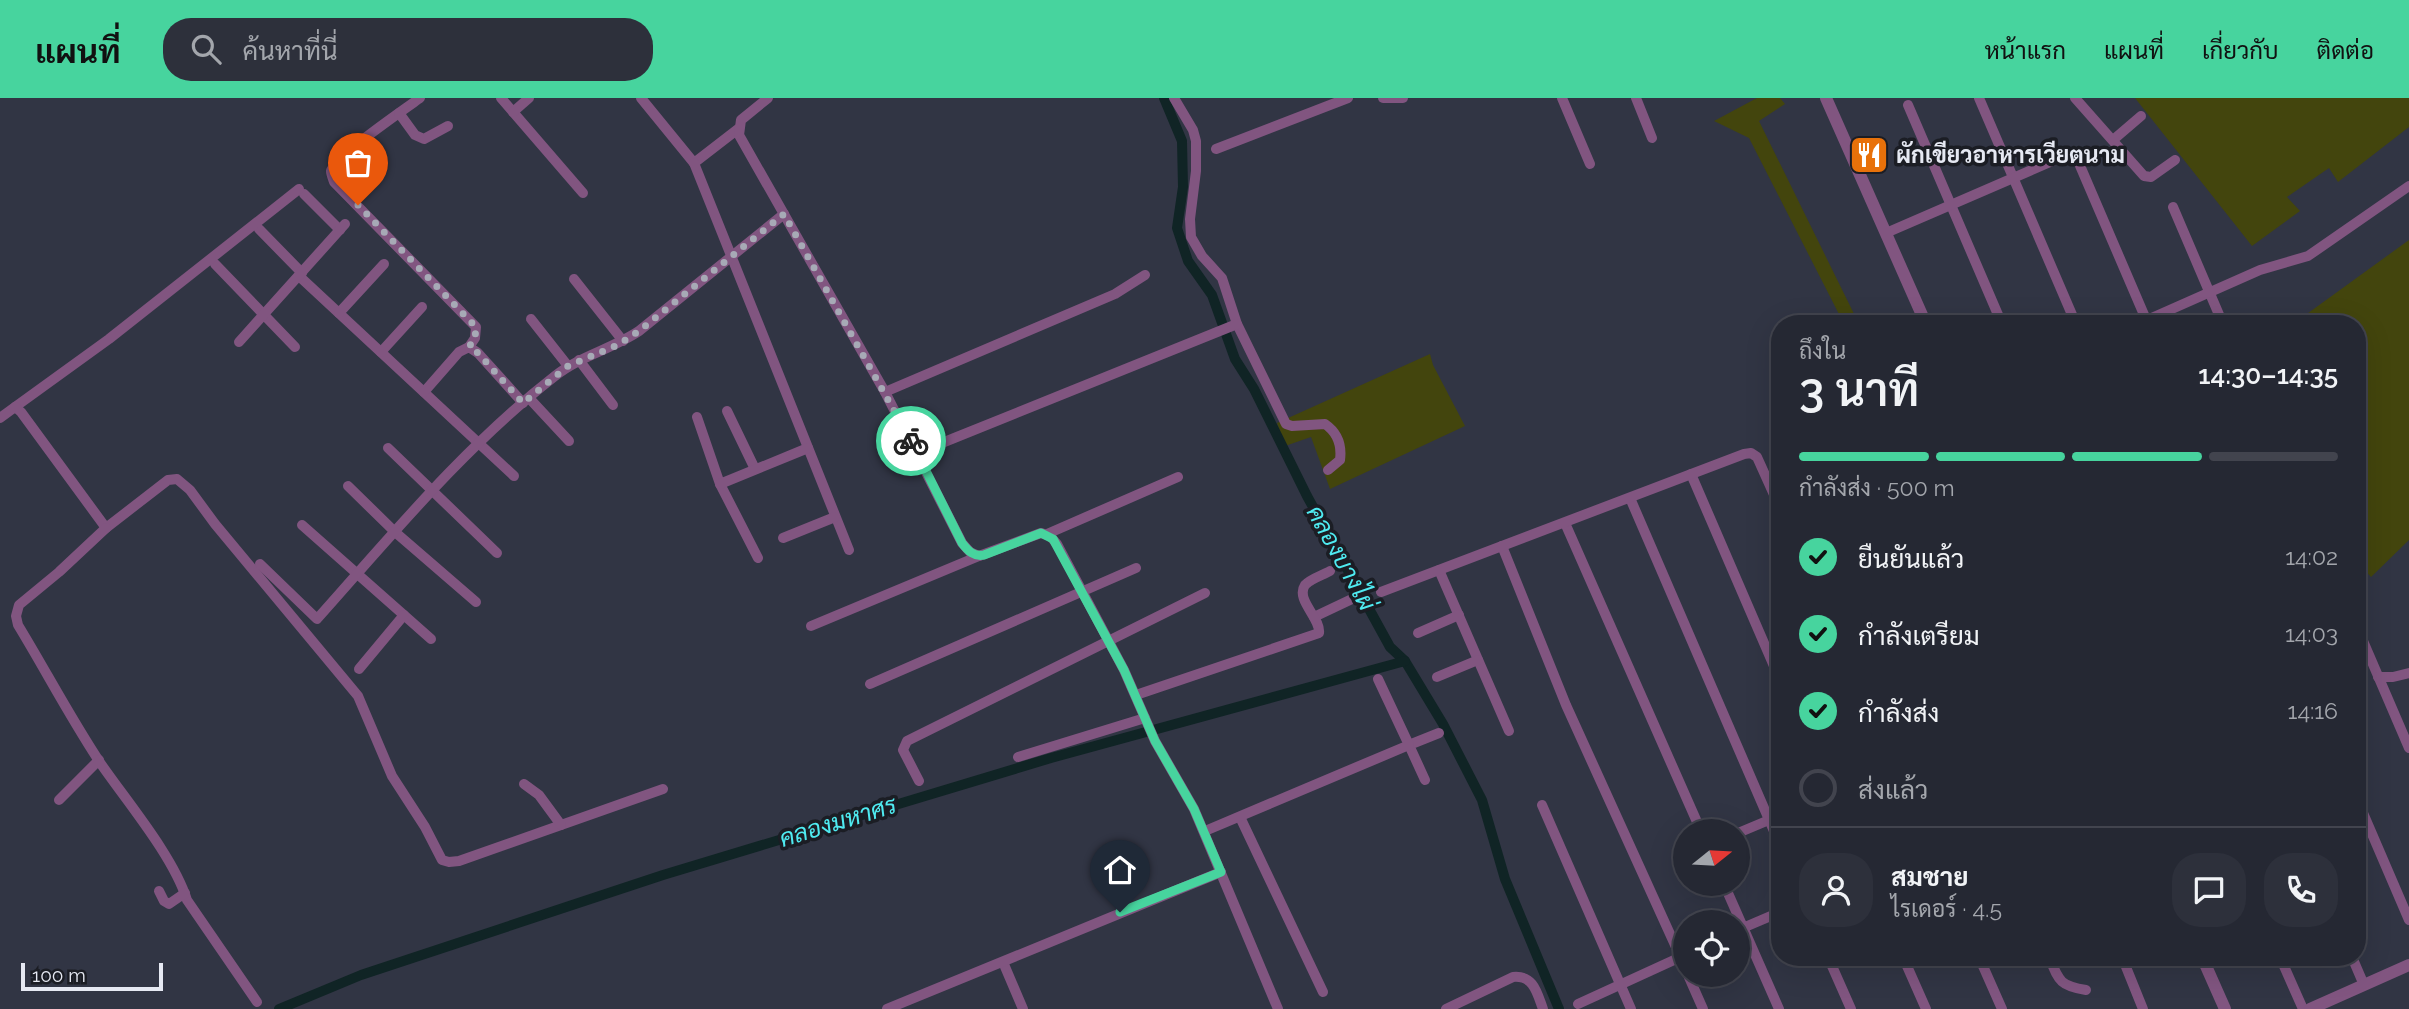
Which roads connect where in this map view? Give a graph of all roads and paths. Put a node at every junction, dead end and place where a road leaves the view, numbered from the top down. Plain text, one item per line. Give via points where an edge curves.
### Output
1 (420, 98) edge
2 (501, 98) edge
3 (530, 98) edge
4 (641, 98) edge
5 (768, 98) edge
6 (1174, 98) edge
7 (1348, 98) edge
8 (1383, 98) edge
9 (1403, 98) edge
10 (1562, 98) edge
11 (1636, 98) edge
12 (1826, 98) edge
13 (1979, 98) edge
14 (2079, 99) edge
15 (1908, 105) dead end
16 (513, 112) junction
17 (399, 113) junction
18 (2141, 116) dead end
19 (448, 126) dead end
20 (738, 129) junction
21 (1652, 138) dead end
22 (2113, 140) junction
23 (1216, 149) dead end
24 (2175, 160) dead end
25 (694, 163) junction
26 (1590, 164) dead end
27 (2012, 177) junction
28 (2409, 186) edge
29 (583, 193) dead end
30 (1951, 205) junction
31 (2173, 207) dead end
32 (784, 214) junction
33 (259, 229) dead end
34 (1886, 233) junction
35 (732, 257) junction
36 (215, 264) dead end
37 (384, 264) dead end
38 (300, 274) junction
39 (1145, 275) dead end
40 (574, 279) dead end
41 (2208, 293) junction
42 (422, 307) dead end
43 (339, 313) junction
44 (264, 314) junction
45 (1922, 315) edge
46 (1998, 315) edge
47 (2072, 315) edge
48 (2141, 315) edge
49 (2161, 315) edge
50 (2219, 315) edge
51 (531, 319) dead end
52 (1234, 325) junction
53 (623, 341) junction
54 (239, 342) dead end
55 (295, 347) dead end
56 (469, 347) junction
57 (381, 352) junction
58 (579, 360) junction
59 (568, 366) junction
60 (424, 392) junction
61 (885, 392) junction
62 (526, 400) junction
63 (613, 405) dead end
64 (15, 407) junction
65 (727, 411) dead end
66 (697, 417) dead end
67 (0, 418) edge
68 (569, 441) dead end
69 (479, 443) junction
70 (388, 448) dead end
71 (808, 448) junction
72 (917, 453) junction
73 (755, 469) junction
74 (1328, 470) dead end
75 (1691, 474) junction
76 (514, 476) dead end
77 (1178, 477) dead end
78 (720, 484) junction
79 (348, 486) dead end
80 (1771, 488) edge
81 (432, 491) junction
82 (1630, 498) junction
83 (835, 517) junction
84 (1565, 523) junction
85 (302, 524) dead end
86 (106, 528) junction
87 (395, 532) junction
88 (1047, 534) junction
89 (783, 538) dead end
90 (1502, 546) junction
91 (849, 550) dead end
92 (497, 553) dead end
93 (979, 556) junction
94 (758, 558) dead end
95 (260, 564) dead end
96 (1136, 568) dead end
97 (1439, 570) junction
98 (1331, 571) dead end
99 (357, 574) junction
100 (1083, 592) junction
101 (1381, 592) dead end
102 (1205, 593) dead end
103 (1352, 600) dead end
104 (476, 602) dead end
105 (404, 615) junction
106 (1459, 615) junction
107 (1314, 617) junction
108 (811, 626) dead end
109 (1418, 633) dead end
110 (431, 639) dead end
111 (1109, 641) junction
112 (2366, 650) edge
113 (2369, 657) junction
114 (2366, 658) edge
115 (1771, 659) edge
116 (1478, 660) junction
117 (359, 669) dead end
118 (2409, 673) edge
119 (1437, 677) dead end
120 (2378, 677) junction
121 (1378, 679) dead end
122 (870, 684) dead end
123 (1136, 695) junction
124 (1147, 722) junction
125 (1509, 730) dead end
126 (1439, 733) dead end
127 (1409, 745) junction
128 (2409, 748) edge
129 (1018, 757) dead end
130 (99, 761) junction
131 (1425, 780) dead end
132 (919, 781) dead end
133 (524, 784) dead end
134 (663, 789) dead end
135 (59, 800) dead end
136 (1542, 805) dead end
137 (1240, 817) junction
138 (1696, 819) edge
139 (1769, 820) junction
140 (2366, 820) edge
141 (561, 825) junction
142 (1771, 825) edge
143 (1750, 828) edge
144 (1205, 831) junction
145 (1221, 872) junction
146 (159, 891) dead end
147 (185, 893) junction
148 (1771, 916) edge
149 (2409, 920) edge
150 (1750, 925) edge
151 (1673, 935) edge
152 (1750, 950) edge
153 (1673, 961) edge
154 (1003, 962) junction
155 (2409, 965) edge
156 (1832, 966) edge
157 (1907, 966) edge
158 (1983, 966) edge
159 (2053, 966) edge
160 (2126, 966) edge
161 (2206, 966) edge
162 (2284, 966) edge
163 (2356, 966) edge
164 (1621, 985) junction
165 (2364, 985) junction
166 (1693, 987) edge
167 (2086, 990) dead end
168 (1323, 992) dead end
169 (257, 1002) dead end
170 (1578, 1004) dead end
171 (1461, 1006) edge
172 (887, 1009) edge
173 (1023, 1009) edge
174 (1278, 1009) edge
175 (1446, 1009) edge
176 (1543, 1009) edge
177 (1631, 1009) edge
178 (1703, 1009) edge
179 (1779, 1009) edge
180 (1851, 1009) edge
181 (1926, 1009) edge
182 (2002, 1009) edge
183 (2143, 1009) edge
184 (2225, 1009) edge
185 (2303, 1009) edge
186 (2310, 1009) edge

1 - 17 street
2 - 16 street
3 - 16 street
4 - 25 street
5 - 20 street via 744,116
6 - 52 street via 1196,141 1191,237 1222,278
7 - 23 street
8 - 9 street
10 - 26 street
11 - 21 street
12 - 34 street
13 - 27 street
14 - 22 street
15 - 30 street
16 - 29 street
17 - 19 street via 415,135 424,139
17 - 56 street via 367,136 333,167 331,175 476,327
18 - 22 street
20 - 25 street
20 - 32 street
22 - 24 street via 2148,178
25 - 35 street
27 - 30 street
27 - 47 street
27 - 48 street via 2073,155
28 - 41 street via 2308,256
30 - 34 street
30 - 46 street
31 - 41 street
32 - 35 street
32 - 61 street
33 - 38 street
34 - 45 street
35 - 53 street
35 - 71 street
36 - 44 street
37 - 43 street
38 - 43 street
38 - 44 street
38 - 64 street via 343,227 302,191
39 - 61 street via 1115,294
40 - 53 street
41 - 49 street
41 - 50 street
42 - 57 street
43 - 57 street
44 - 54 street
44 - 55 street
51 - 59 street
52 - 72 street
52 - 74 street via 1286,424 1325,424 1336,436 1341,444 1340,460
53 - 58 street
56 - 60 street via 459,352
56 - 62 street
57 - 60 street
58 - 59 street
58 - 63 street
59 - 62 street
60 - 69 street
61 - 72 street
62 - 68 street
62 - 69 street
64 - 67 street
64 - 86 street
65 - 73 street
66 - 78 street
69 - 76 street
69 - 81 street
70 - 81 street
71 - 73 street
71 - 83 street
72 - 93 street via 962,543
73 - 78 street
75 - 80 street via 1751,453
75 - 82 street
75 - 115 street
77 - 88 street
78 - 94 street
79 - 87 street
81 - 87 street
81 - 92 street
82 - 84 street
82 - 139 street
83 - 89 street
83 - 91 street
84 - 90 street
84 - 138 street
85 - 99 street
86 - 130 street via 19,604 16,616
86 - 141 street via 168,480 182,482 358,696 392,776 442,860 459,861
87 - 99 street
87 - 104 street
88 - 93 street
88 - 100 street
90 - 97 street
90 - 151 street via 1566,705
93 - 108 street
95 - 99 street via 317,619
96 - 100 street
97 - 101 street
97 - 106 street
98 - 107 street via 1304,587
99 - 105 street
100 - 111 street
100 - 122 street
102 - 111 street
103 - 107 street
105 - 110 street
105 - 117 street
106 - 109 street
106 - 116 street
107 - 123 street via 1319,633
111 - 123 street
111 - 132 street via 907,741 903,750
112 - 113 street
113 - 114 street
113 - 120 street
116 - 119 street
116 - 125 street
118 - 120 street
120 - 128 street
121 - 127 street
123 - 124 street
124 - 129 street
124 - 144 street
126 - 127 street
127 - 131 street
127 - 137 street
130 - 135 street
130 - 147 street
133 - 141 street via 539,795
134 - 141 street
136 - 164 street
137 - 144 street
137 - 168 street
139 - 142 street
139 - 143 street
140 - 149 street
144 - 145 street
145 - 154 street
145 - 174 street
146 - 147 street via 169,904
147 - 169 street
148 - 150 street
152 - 179 street
153 - 164 street
154 - 172 street
154 - 173 street
155 - 165 street
156 - 180 street
157 - 181 street
158 - 182 street
159 - 167 street via 2060,981
160 - 183 street
161 - 184 street
162 - 185 street
163 - 165 street
164 - 170 street
164 - 177 street
165 - 186 street
166 - 178 street
171 - 175 street
171 - 176 street via 1521,976 1533,984

